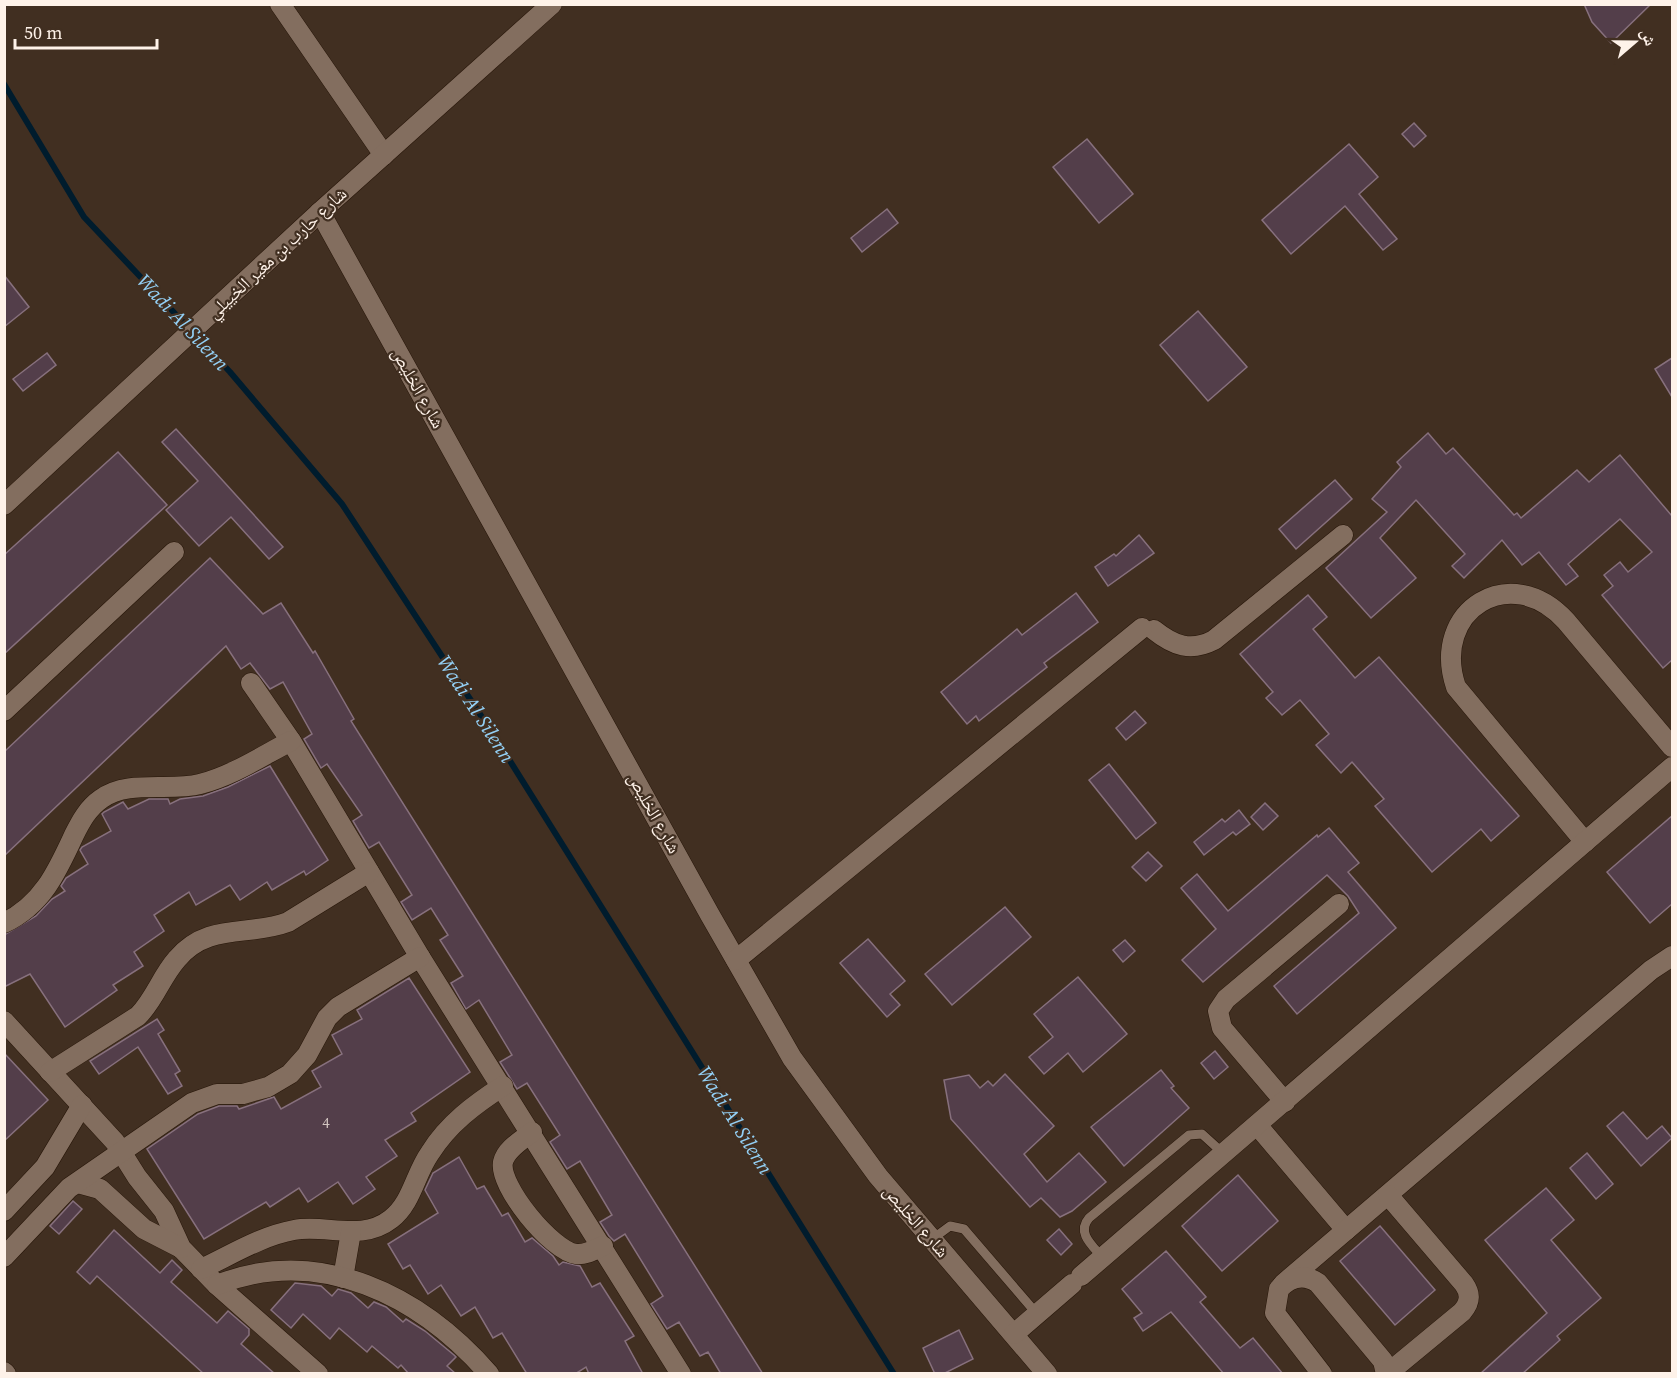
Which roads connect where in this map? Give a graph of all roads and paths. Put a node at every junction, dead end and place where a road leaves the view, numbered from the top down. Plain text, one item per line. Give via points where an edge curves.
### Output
1 (280, 4) edge
2 (552, 4) edge
3 (384, 155) junction
4 (320, 212) junction
5 (4, 505) edge
6 (1343, 535) dead end
7 (174, 552) dead end
8 (251, 683) dead end
9 (4, 711) edge
10 (291, 741) junction
11 (1672, 747) edge
12 (1672, 767) edge
13 (1585, 842) junction
14 (369, 872) junction
15 (1339, 904) dead end
16 (4, 923) edge
17 (1672, 956) edge
18 (420, 957) junction
19 (736, 960) junction
20 (4, 1021) edge
21 (50, 1072) junction
22 (503, 1086) junction
23 (1285, 1102) junction
24 (82, 1105) junction
25 (1257, 1125) junction
26 (532, 1132) junction
27 (121, 1150) junction
28 (1224, 1154) junction
29 (45, 1167) junction
30 (73, 1186) junction
31 (1388, 1196) junction
32 (4, 1211) edge
33 (1346, 1230) junction
34 (351, 1232) junction
35 (932, 1240) junction
36 (603, 1246) junction
37 (181, 1248) junction
38 (5, 1257) edge
39 (1103, 1258) junction
40 (201, 1269) junction
41 (343, 1278) junction
42 (1283, 1284) junction
43 (218, 1285) junction
44 (1037, 1314) junction
45 (1014, 1334) junction
46 (318, 1374) edge
47 (489, 1374) edge
48 (681, 1374) edge
49 (1047, 1374) edge
50 (1322, 1374) edge
51 (1387, 1374) edge

1 - 3 street
2 - 3 street, شارع حارب بن مغير الخييلي
3 - 4 street, شارع حارب بن مغير الخييلي
4 - 5 street, شارع حارب بن مغير الخييلي
4 - 19 street, شارع الخليص
6 - 19 street via 1214,640 1203,645 1179,645 1148,629
7 - 9 street
8 - 10 street
10 - 14 street
10 - 16 street via 217,780 173,788 124,789 102,798 84,814 54,878 40,898
11 - 13 street via 1566,621 1539,598 1522,594 1488,598 1461,620 1449,653 1456,687
12 - 13 street
13 - 23 street
14 - 18 street
14 - 21 street via 274,928 235,929 195,944 178,957 138,1016
15 - 23 street via 1226,999 1218,1011 1222,1028
17 - 31 street
18 - 22 street
18 - 27 street via 338,1007 327,1018 307,1056 290,1074 268,1087 243,1094 204,1097
19 - 35 street, شارع الخليص via 792,1058 878,1176
20 - 21 street
21 - 24 street
22 - 26 street
22 - 34 street via 482,1099 445,1133 429,1153 401,1210 391,1220 365,1231
23 - 25 street
24 - 27 street
24 - 29 street
25 - 28 street
25 - 33 street
26 - 36 street
26 - 36 street via 505,1157 503,1172 512,1192 523,1209 562,1248 583,1254
27 - 30 street
27 - 37 street via 164,1211
28 - 39 street
28 - 39 lane via 1202,1134 1189,1135 1089,1218 1084,1235
29 - 30 street
29 - 32 street
30 - 37 street via 100,1189 144,1229
30 - 38 street
31 - 33 street
31 - 51 street via 1464,1284 1469,1295 1462,1312
33 - 42 street
34 - 40 street via 309,1228 279,1233
34 - 41 street
35 - 44 lane via 951,1226 964,1229
35 - 45 street, شارع الخليص
36 - 48 street
37 - 40 street
39 - 44 street
40 - 43 street
41 - 43 street via 307,1271 270,1270
41 - 47 street via 377,1288 419,1310 465,1347
42 - 50 street via 1275,1296 1275,1313
42 - 51 street via 1297,1277 1318,1283 1383,1361
43 - 46 street
44 - 45 street
45 - 49 street, شارع الخليص

